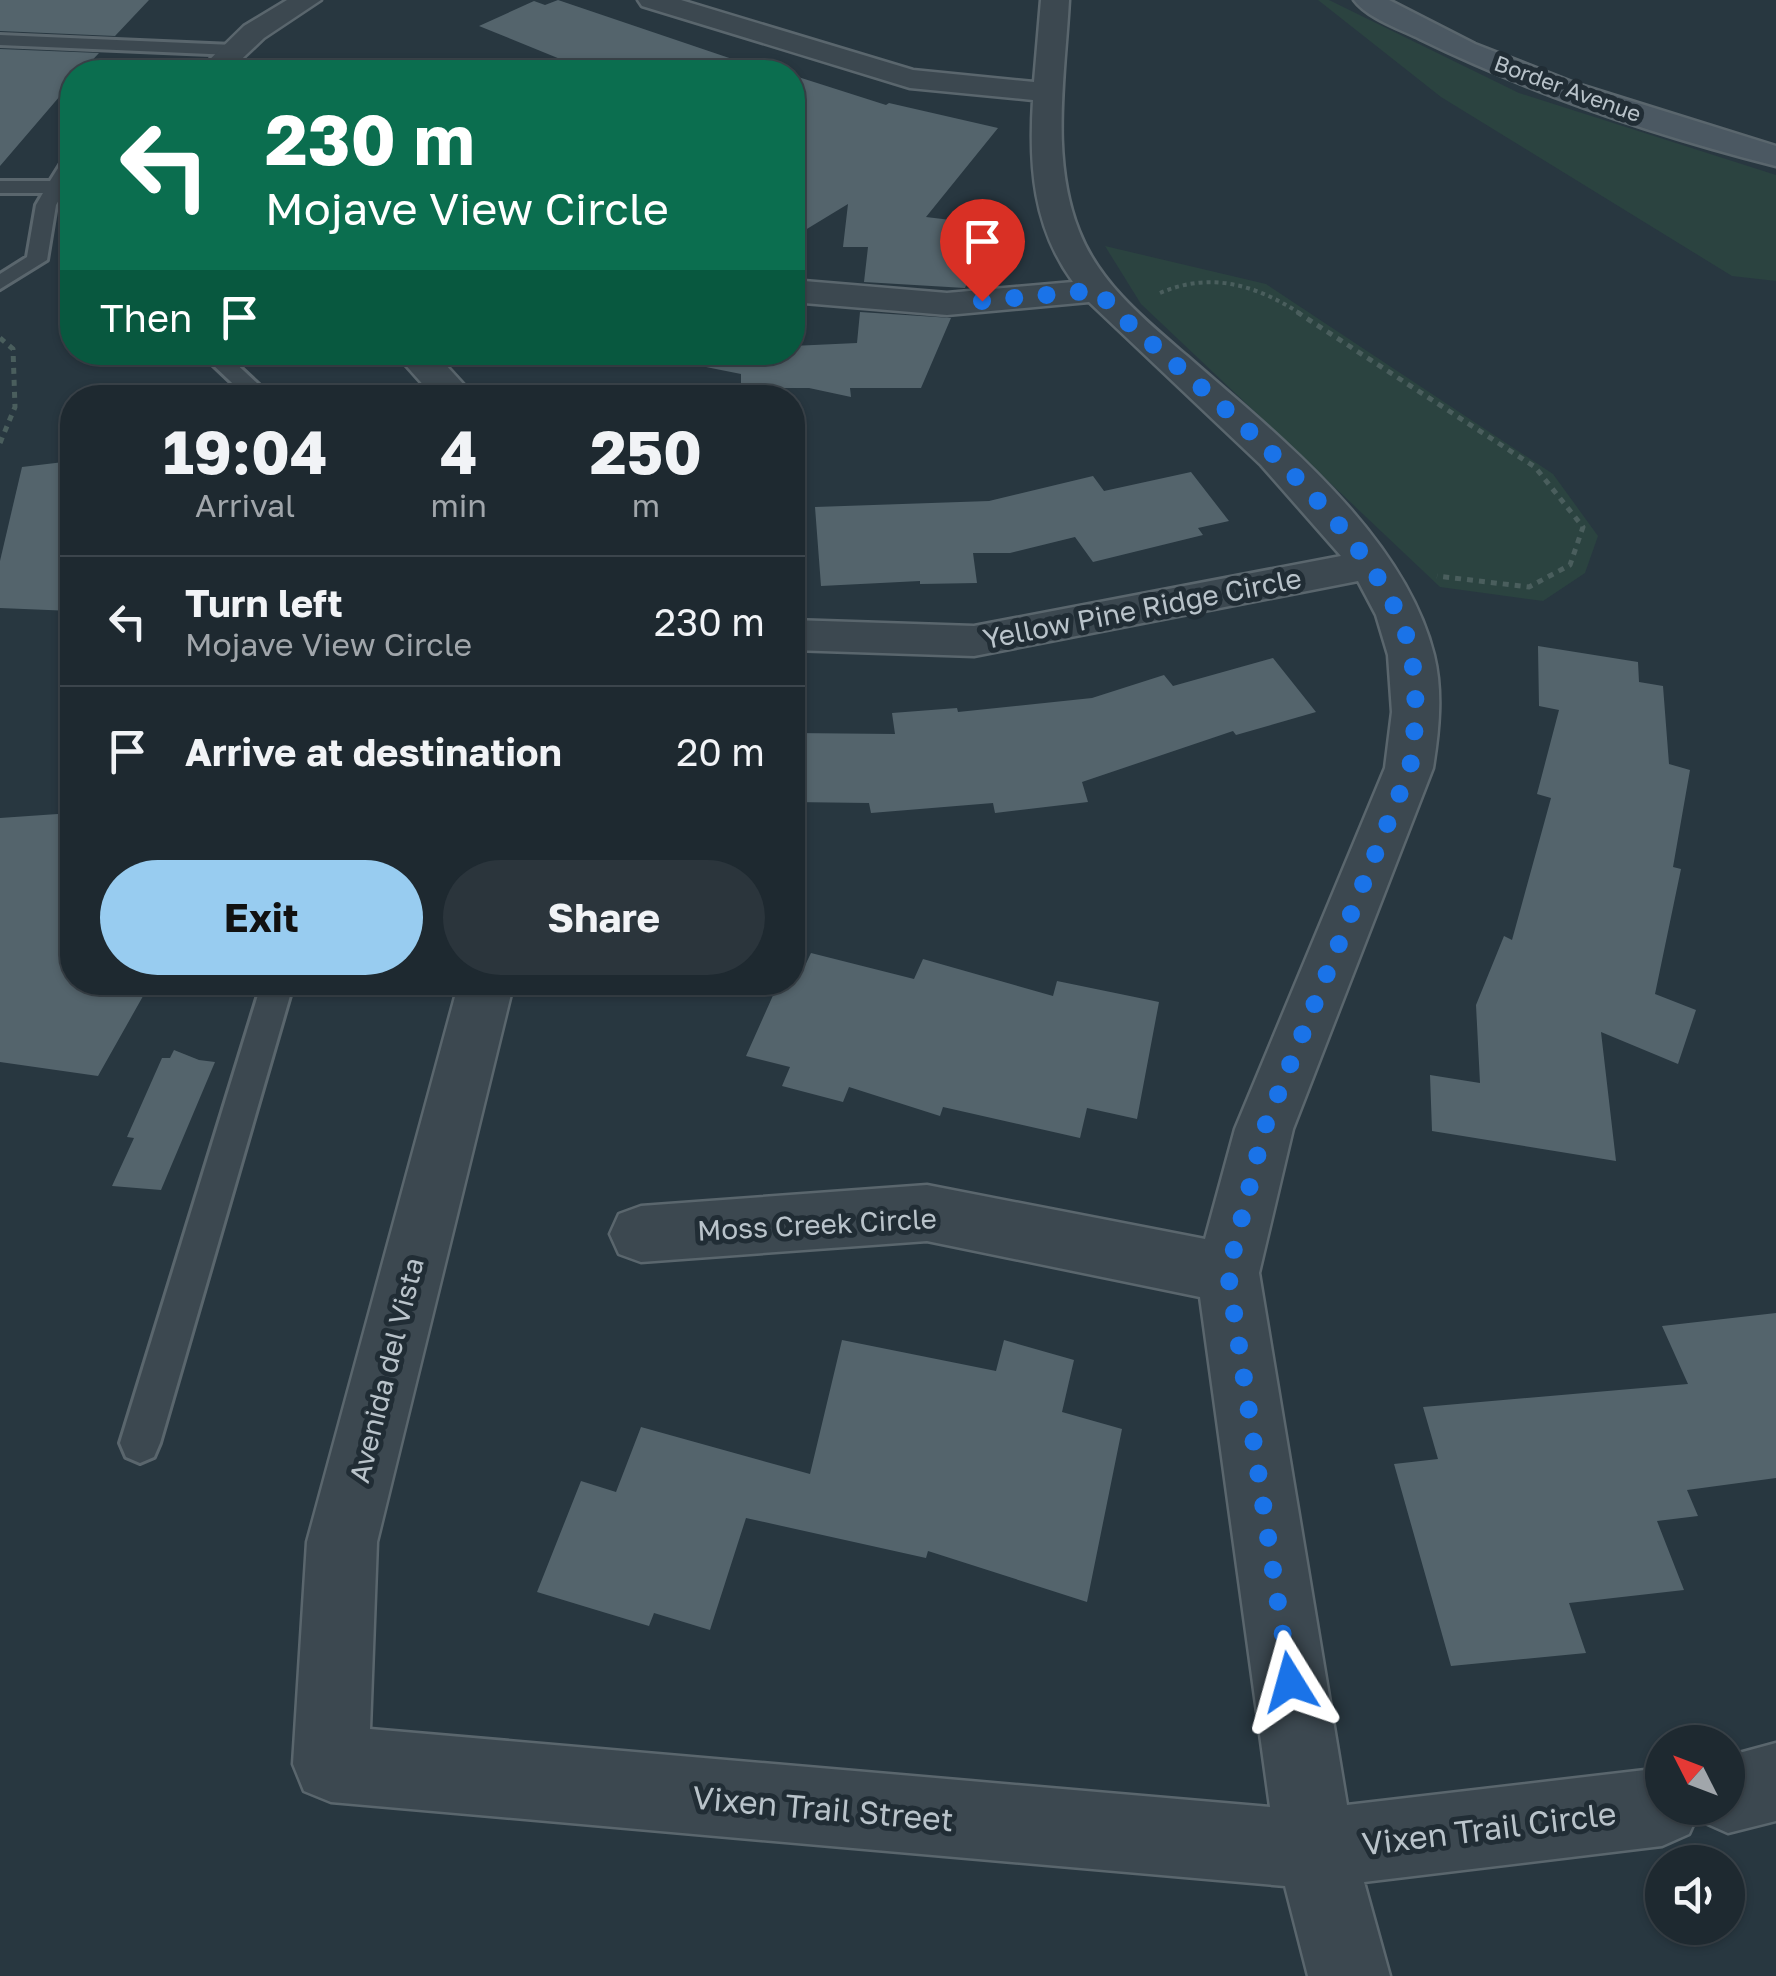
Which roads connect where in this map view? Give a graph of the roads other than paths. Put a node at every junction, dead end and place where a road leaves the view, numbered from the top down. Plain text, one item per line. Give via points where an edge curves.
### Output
1 (307, 0) edge
2 (652, 0) edge
3 (1055, 0) edge
4 (1368, 0) edge
5 (0, 40) edge
6 (130, 43) junction
7 (233, 50) junction
8 (117, 58) dead end
9 (223, 60) edge
10 (1050, 93) junction
11 (1776, 156) edge
12 (0, 187) edge
13 (60, 188) edge
14 (60, 192) edge
15 (0, 283) edge
16 (805, 293) edge
17 (1122, 295) junction
18 (224, 365) edge
19 (425, 365) edge
20 (247, 385) edge
21 (444, 385) edge
22 (1370, 565) junction
23 (805, 635) edge
24 (274, 995) edge
25 (484, 995) edge
26 (641, 1234) dead end
27 (1228, 1273) junction
28 (140, 1443) dead end
29 (332, 1764) joint
30 (1776, 1782) edge
31 (1745, 1790) edge
32 (1645, 1809) edge
33 (1315, 1848) junction
34 (1348, 1976) edge

1 - 7 street
2 - 10 street via 910,79
3 - 10 street
4 - 11 street, Border Avenue via 1435,38 1542,82
5 - 6 lane
6 - 7 lane
6 - 8 lane
7 - 9 street
10 - 17 street via 1048,194 1063,238
12 - 13 lane
14 - 15 lane via 46,206 37,260
16 - 17 street via 947,304
17 - 22 street via 1114,310 1298,480
18 - 20 lane
19 - 21 street
22 - 23 street, Yellow Pine Ridge Circle via 974,641
22 - 27 street via 1411,652 1418,719 1410,768 1264,1129
24 - 28 lane
25 - 29 street, Avenida del Vista via 342,1542
26 - 27 street, Moss Creek Circle via 927,1213
27 - 33 street
29 - 33 street, Vixen Trail Street
30 - 31 street
32 - 33 street, Vixen Trail Circle
33 - 34 street

